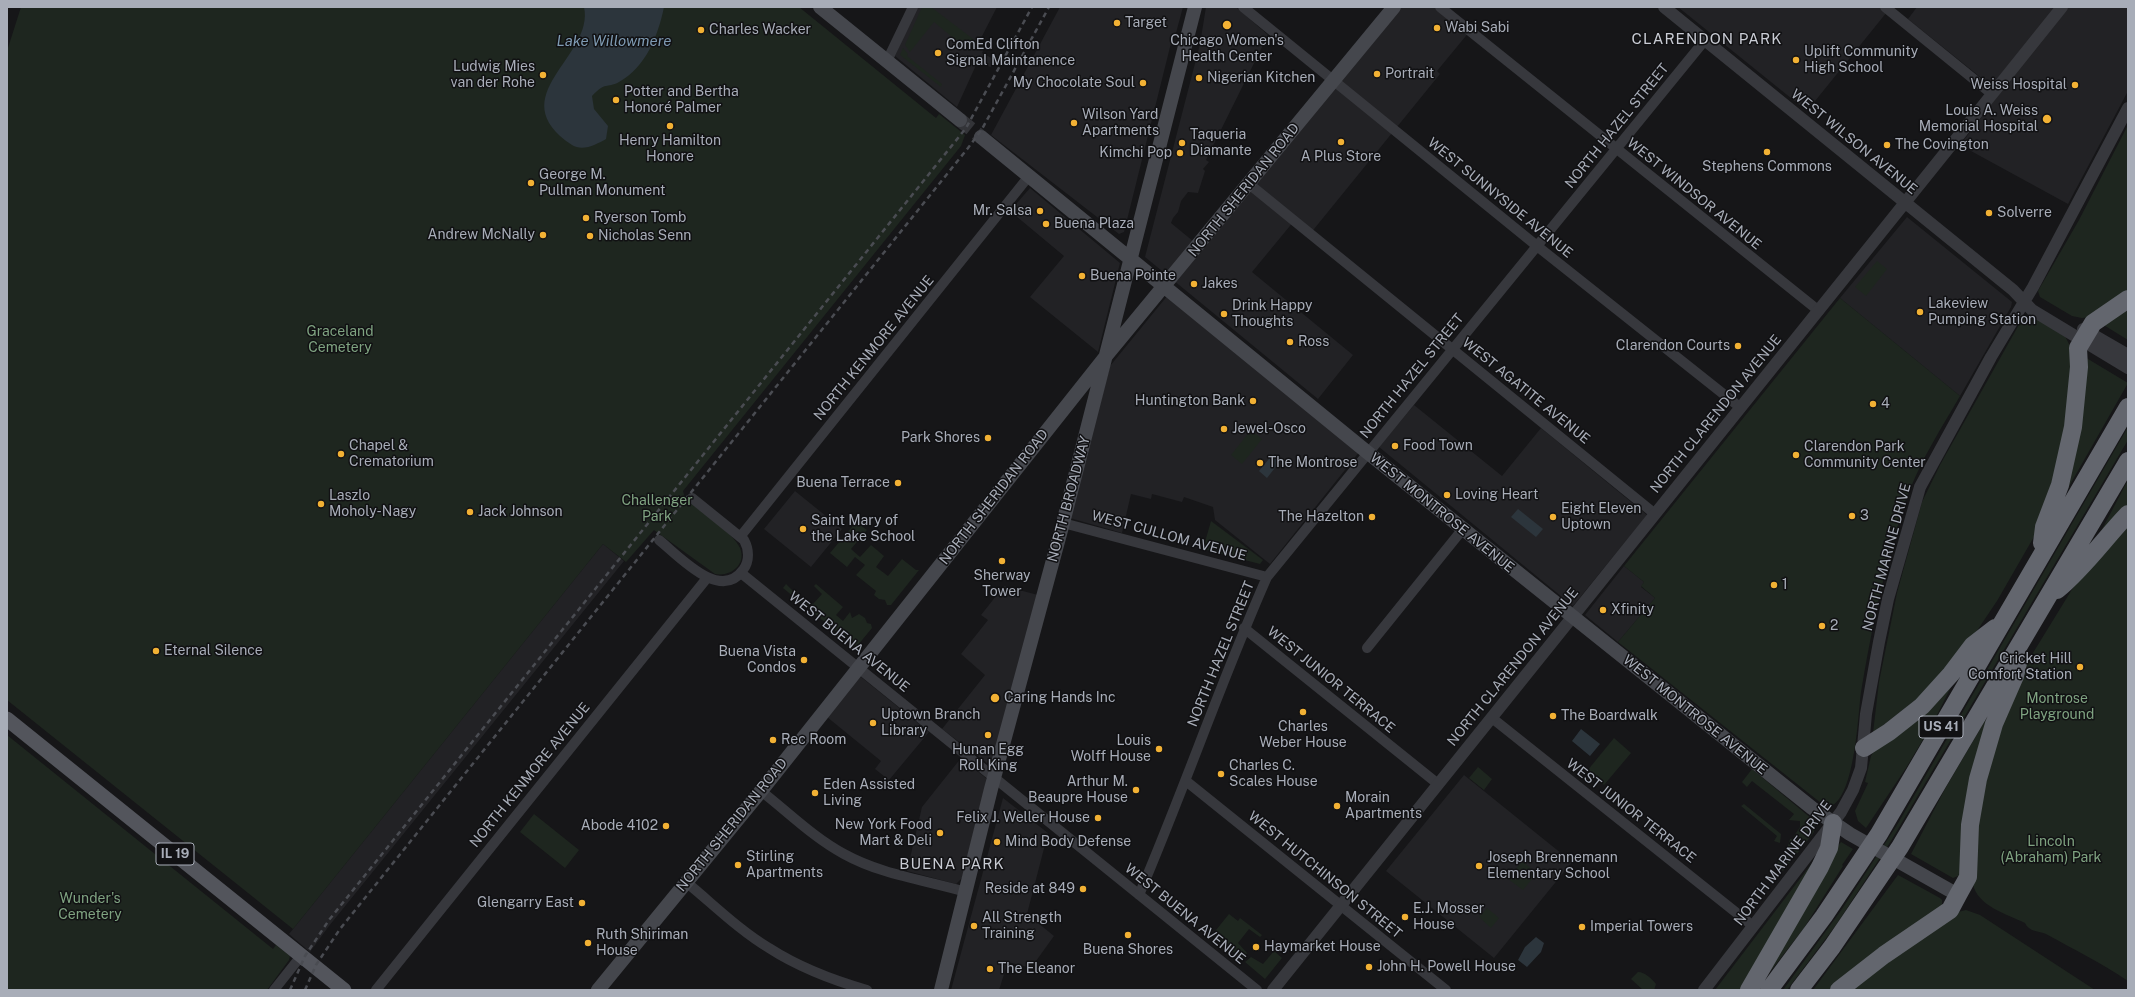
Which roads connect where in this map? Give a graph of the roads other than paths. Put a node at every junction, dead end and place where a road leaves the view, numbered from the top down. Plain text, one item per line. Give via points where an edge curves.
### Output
1 (820, 7) edge
2 (913, 7) edge
3 (1195, 7) edge
4 (1243, 7) edge
5 (1394, 7) edge
6 (1440, 7) edge
7 (1664, 7) edge
8 (1885, 7) edge
9 (2062, 7) edge
10 (1705, 40) junction
11 (886, 61) junction
12 (1333, 81) junction
13 (1992, 94) junction
14 (2128, 108) edge
15 (960, 120) tunnel mouth
16 (981, 137) tunnel mouth
17 (1616, 150) junction
18 (1029, 176) junction
19 (1249, 184) junction
20 (1906, 203) junction
21 (1537, 246) junction
22 (1130, 259) junction
23 (1164, 287) junction
24 (2128, 299) edge
25 (2024, 300) junction
26 (1819, 311) junction
27 (2085, 336) junction
28 (1452, 348) junction
29 (2128, 354) edge
30 (1106, 356) junction
31 (2128, 368) edge
32 (2128, 407) edge
33 (1740, 408) junction
34 (1367, 452) junction
35 (2128, 460) edge
36 (692, 498) dead end
37 (1655, 514) junction
38 (2128, 514) edge
39 (1064, 523) junction
40 (1462, 530) junction
41 (740, 537) junction
42 (659, 540) dead end
43 (2039, 557) junction
44 (741, 573) junction
45 (1267, 576) junction
46 (707, 578) junction
47 (2046, 600) junction
48 (1573, 617) junction
49 (2003, 621) junction
50 (1244, 628) junction
51 (2022, 640) junction
52 (1367, 648) dead end
53 (859, 668) junction
54 (1492, 718) junction
55 (7, 719) edge
56 (1864, 748) junction
57 (994, 778) junction
58 (1186, 781) junction
59 (1438, 784) junction
60 (761, 791) junction
61 (1833, 823) junction
62 (686, 882) junction
63 (966, 892) junction
64 (1139, 895) junction
65 (1958, 895) junction
66 (1340, 906) junction
67 (1753, 926) junction
68 (301, 956) junction
69 (274, 990) edge
70 (344, 990) edge
71 (376, 990) edge
72 (598, 990) edge
73 (867, 990) edge
74 (941, 990) edge
75 (1257, 990) edge
76 (1273, 990) edge
77 (1446, 990) edge
78 (1704, 990) edge
79 (1749, 990) edge
80 (1769, 990) edge
81 (1799, 990) edge
82 (1839, 990) edge

1 - 11 main road
2 - 11 street
3 - 22 main road, NORTH BROADWAY
4 - 12 street, WEST SUNNYSIDE AVENUE
5 - 12 main road, NORTH SHERIDAN ROAD
6 - 17 street, WEST WINDSOR AVENUE
7 - 10 street, WEST WILSON AVENUE
8 - 13 street
9 - 13 street, NORTH CLARENDON AVENUE
10 - 17 street, NORTH HAZEL STREET
10 - 20 street, WEST WILSON AVENUE
11 - 15 main road
12 - 19 main road, NORTH SHERIDAN ROAD
12 - 21 street, WEST SUNNYSIDE AVENUE
13 - 20 street, NORTH CLARENDON AVENUE
14 - 25 street, NORTH MARINE DRIVE
16 - 18 main road, WEST MONTROSE AVENUE
17 - 21 street, NORTH HAZEL STREET
17 - 26 street, WEST WINDSOR AVENUE
18 - 22 main road, WEST MONTROSE AVENUE
18 - 41 street, NORTH KENMORE AVENUE
19 - 23 main road, NORTH SHERIDAN ROAD
19 - 28 street, WEST AGATITE AVENUE
20 - 25 street, WEST WILSON AVENUE
20 - 26 street, NORTH CLARENDON AVENUE
21 - 28 street, NORTH HAZEL STREET
21 - 33 street, WEST SUNNYSIDE AVENUE
22 - 23 main road, WEST MONTROSE AVENUE
22 - 30 main road, NORTH BROADWAY
23 - 30 main road, NORTH SHERIDAN ROAD
23 - 34 main road, WEST MONTROSE AVENUE
24 - 27 highway via 2093,324
25 - 27 street, WEST WILSON AVENUE via 2036,303
25 - 56 street, NORTH MARINE DRIVE via 1920,487 1888,599 1871,685
26 - 33 street, NORTH CLARENDON AVENUE
27 - 29 street
27 - 31 street
27 - 43 highway via 2078,348 2077,396 2066,463 2044,527
28 - 34 street, NORTH HAZEL STREET
28 - 37 street, WEST AGATITE AVENUE
30 - 39 main road, NORTH BROADWAY
30 - 53 main road, NORTH SHERIDAN ROAD
32 - 43 highway, US 41
33 - 37 street, NORTH CLARENDON AVENUE
34 - 40 main road, WEST MONTROSE AVENUE
34 - 45 street, NORTH HAZEL STREET
35 - 47 highway, US 41
36 - 41 street
37 - 48 street, NORTH CLARENDON AVENUE
38 - 47 highway via 2104,539 2078,573
39 - 45 street, WEST CULLOM AVENUE
39 - 57 main road, NORTH BROADWAY
40 - 48 main road, WEST MONTROSE AVENUE
40 - 52 street
41 - 44 street via 746,545 748,557
42 - 46 street
43 - 49 highway, US 41
44 - 46 street via 728,581
44 - 53 street, WEST BUENA AVENUE
45 - 50 street, NORTH HAZEL STREET
46 - 71 street, NORTH KENMORE AVENUE
47 - 51 highway, US 41
48 - 54 street, NORTH CLARENDON AVENUE
48 - 61 main road, WEST MONTROSE AVENUE
49 - 56 highway via 1973,645 1922,706
49 - 80 highway, US 41 via 1879,834
50 - 58 street, NORTH HAZEL STREET
50 - 59 street, WEST JUNIOR TERRACE
51 - 65 highway via 2015,676 1994,724 1978,779 1970,825 1968,877
51 - 81 highway, US 41 via 1900,847 1832,947
53 - 57 street, WEST BUENA AVENUE
53 - 60 main road, NORTH SHERIDAN ROAD
54 - 59 street, NORTH CLARENDON AVENUE
54 - 67 street, WEST JUNIOR TERRACE
55 - 68 main road, IL 19
56 - 61 street, NORTH MARINE DRIVE via 1861,768 1853,790
57 - 63 main road, NORTH BROADWAY
57 - 64 street, WEST BUENA AVENUE
58 - 64 street, NORTH HAZEL STREET
58 - 66 street, WEST HUTCHINSON STREET
59 - 66 street, NORTH CLARENDON AVENUE
60 - 62 main road, NORTH SHERIDAN ROAD
60 - 63 street via 822,841 845,855 892,873
61 - 65 main road, WEST MONTROSE AVENUE
61 - 67 street, NORTH MARINE DRIVE
61 - 79 highway via 1829,848 1820,867
62 - 72 main road, NORTH SHERIDAN ROAD
62 - 73 street via 743,929 781,956 827,978
63 - 74 main road, NORTH BROADWAY
64 - 75 street, WEST BUENA AVENUE
65 - 82 highway via 1950,910 1884,955
66 - 76 street, NORTH CLARENDON AVENUE
66 - 77 street, WEST HUTCHINSON STREET
67 - 78 street, NORTH MARINE DRIVE
68 - 69 street
68 - 70 main road, IL 19

